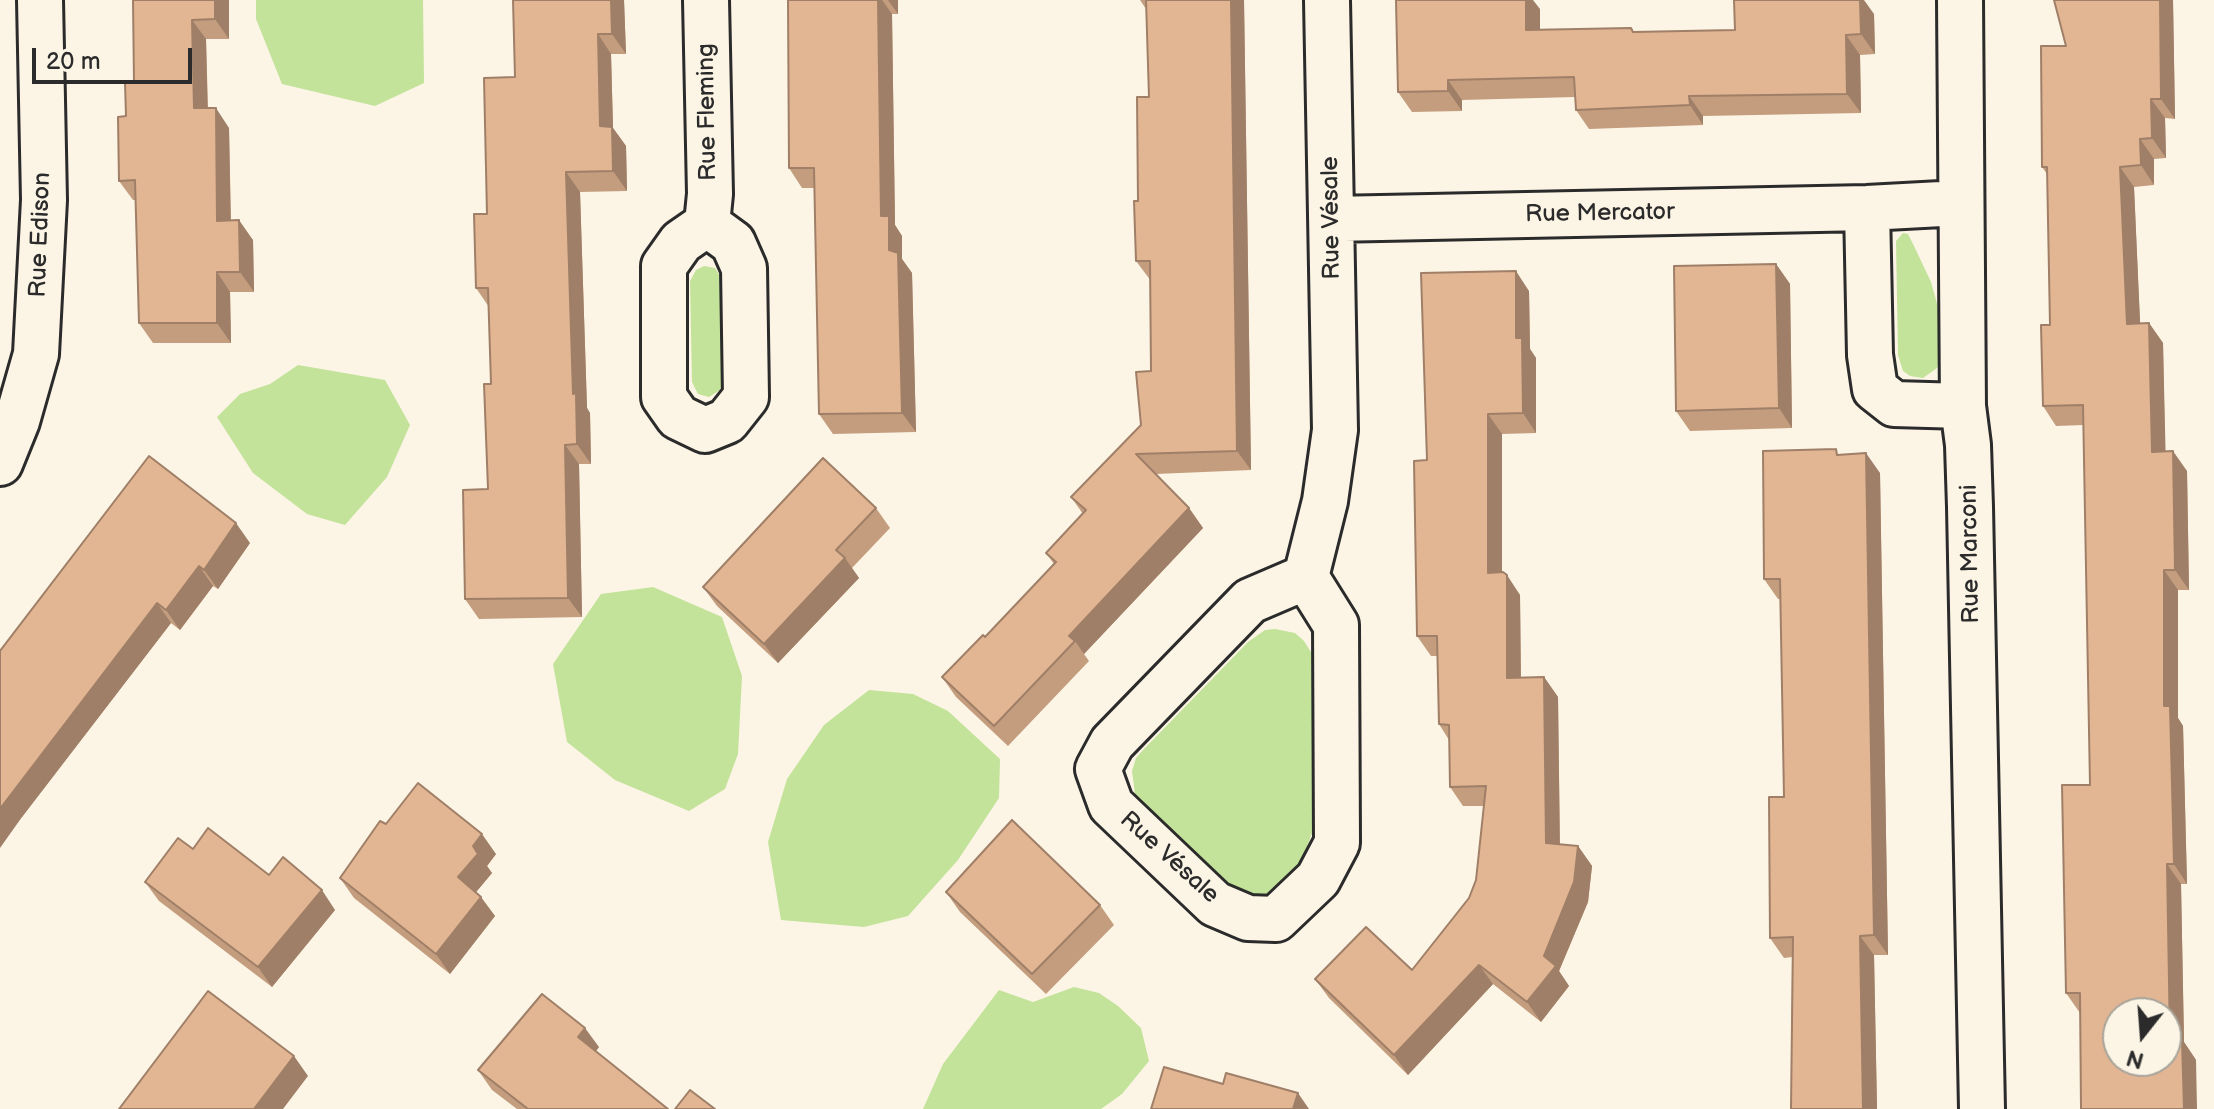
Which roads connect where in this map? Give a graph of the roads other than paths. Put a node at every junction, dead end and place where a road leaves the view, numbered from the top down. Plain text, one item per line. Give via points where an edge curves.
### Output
1 (40, 0) edge
2 (706, 0) edge
3 (1327, 0) edge
4 (1960, 0) edge
5 (1960, 203) junction
6 (1867, 208) junction
7 (1332, 219) junction
8 (707, 224) dead end
9 (1963, 406) junction
10 (0, 463) edge
11 (1306, 577) junction
12 (1982, 1109) edge

1 - 10 street, Rue Edison via 44,200 36,354
2 - 8 street, Rue Fleming
3 - 7 street, Rue Vésale
4 - 5 street, Rue Marconi
5 - 6 street, Rue Mercator
5 - 9 street, Rue Marconi
6 - 7 street, Rue Mercator
6 - 9 street via 1875,389 1894,404
7 - 11 street, Rue Vésale via 1335,430
9 - 12 street, Rue Marconi via 1969,460
11 - 11 street, Rue Vésale via 1336,625 1337,843 1318,879 1276,919 1248,918 1215,904 1111,805 1098,769 1112,743 1250,601

